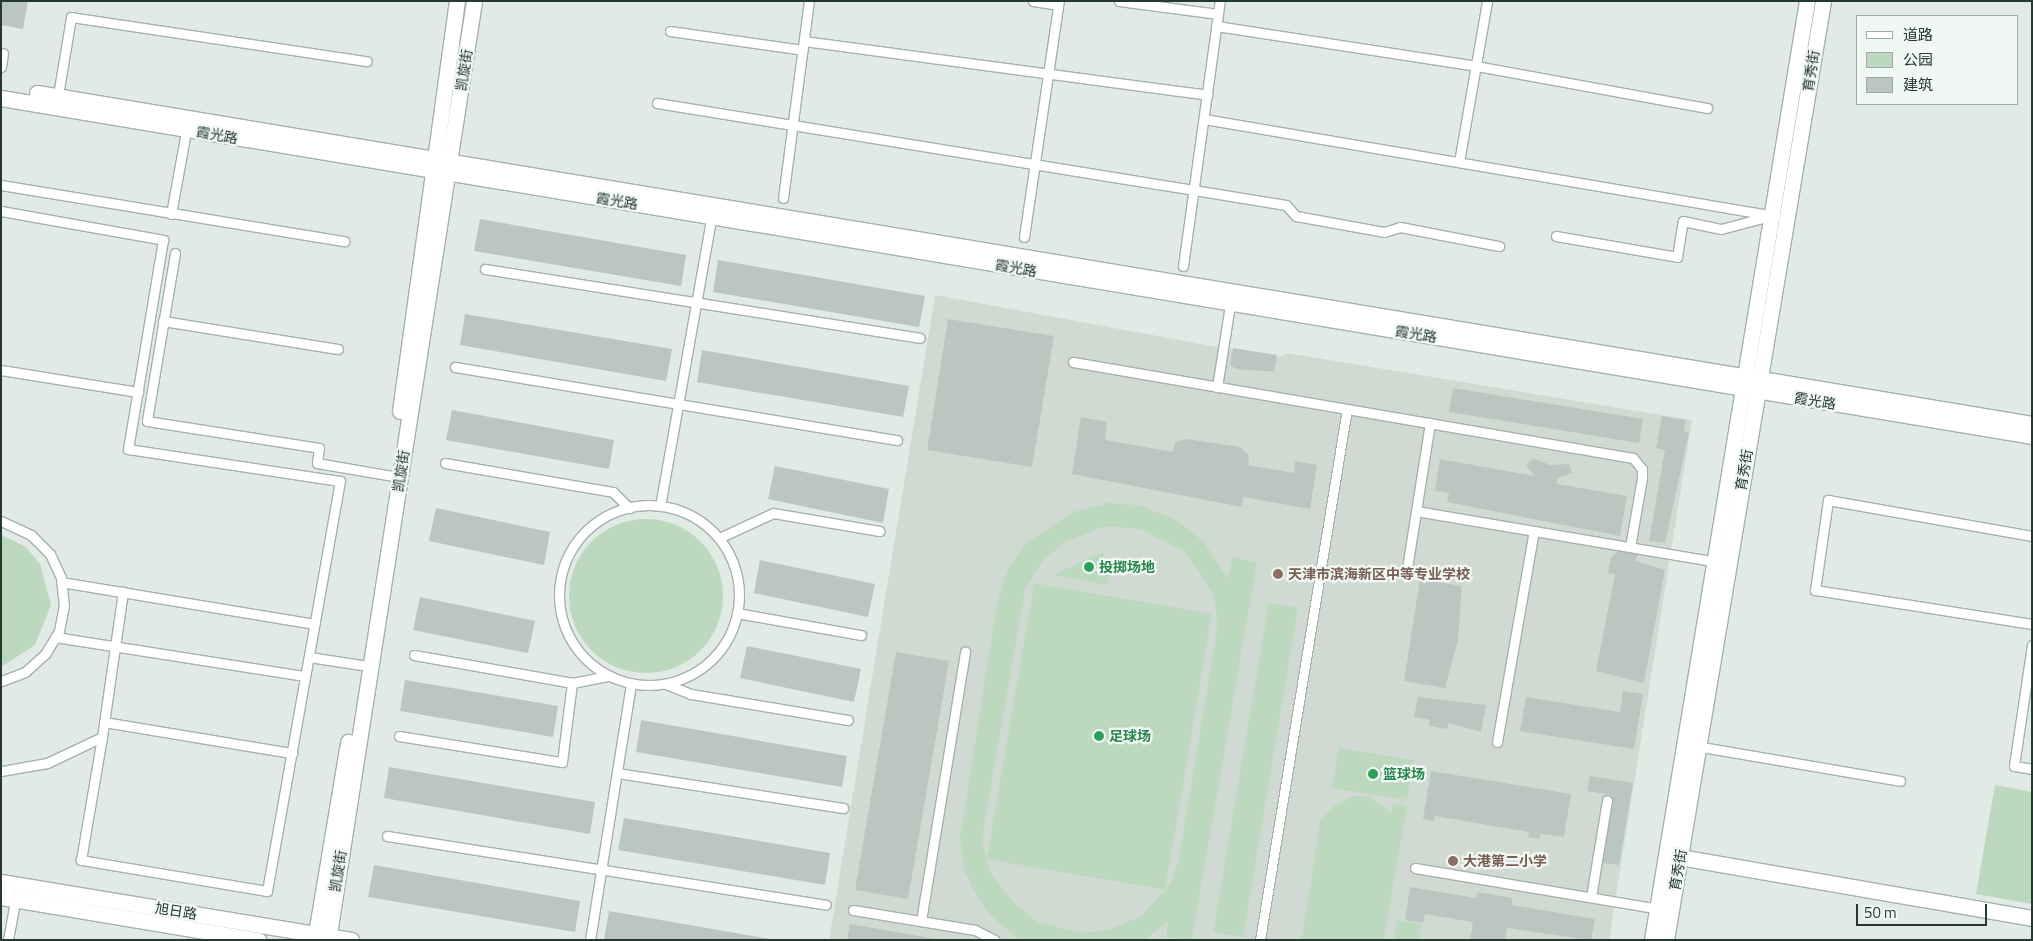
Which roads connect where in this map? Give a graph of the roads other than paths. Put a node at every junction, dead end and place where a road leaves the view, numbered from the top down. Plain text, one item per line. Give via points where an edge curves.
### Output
1 (457, 1) edge
2 (474, 1) edge
3 (809, 1) edge
4 (1032, 1) edge
5 (1119, 1) edge
6 (1220, 1) edge
7 (1487, 1) edge
8 (1807, 1) edge
9 (1823, 1) edge
10 (1058, 3) edge
11 (1218, 14) junction
12 (1216, 26) junction
13 (670, 31) dead end
14 (803, 46) junction
15 (3, 54) dead end
16 (367, 61) dead end
17 (1476, 66) junction
18 (1, 67) edge
19 (1048, 73) junction
20 (1, 88) edge
21 (1207, 95) junction
22 (1, 98) edge
23 (57, 102) junction
24 (657, 103) dead end
25 (1707, 108) dead end
26 (1204, 119) junction
27 (187, 124) junction
28 (792, 125) junction
29 (1459, 162) junction
30 (1035, 163) junction
31 (431, 165) junction
32 (448, 168) junction
33 (1, 185) edge
34 (1194, 190) junction
35 (783, 198) dead end
36 (1, 211) edge
37 (713, 211) junction
38 (172, 214) junction
39 (1772, 216) junction
40 (1788, 219) junction
41 (1556, 236) dead end
42 (1024, 237) dead end
43 (344, 241) dead end
44 (1499, 246) dead end
45 (175, 253) dead end
46 (1183, 266) dead end
47 (485, 269) dead end
48 (1231, 298) junction
49 (697, 302) junction
50 (163, 321) junction
51 (920, 338) dead end
52 (338, 349) dead end
53 (1072, 362) dead end
54 (455, 367) dead end
55 (1, 370) edge
56 (1752, 384) junction
57 (1217, 387) junction
58 (138, 392) junction
59 (679, 404) junction
60 (1347, 409) junction
61 (1430, 424) junction
62 (2032, 424) edge
63 (2032, 436) edge
64 (897, 440) dead end
65 (445, 463) dead end
66 (392, 476) junction
67 (660, 506) junction
68 (629, 508) junction
69 (1416, 511) junction
70 (1, 521) edge
71 (1534, 531) junction
72 (879, 532) dead end
73 (2032, 536) edge
74 (719, 538) junction
75 (1630, 547) junction
76 (1722, 563) junction
77 (1407, 568) dead end
78 (61, 582) junction
79 (122, 592) junction
80 (736, 613) junction
81 (315, 624) junction
82 (2032, 624) edge
83 (861, 635) dead end
84 (55, 637) junction
85 (2032, 645) edge
86 (115, 646) junction
87 (965, 652) dead end
88 (414, 655) dead end
89 (309, 657) junction
90 (361, 665) junction
91 (305, 676) junction
92 (608, 676) junction
93 (1, 681) edge
94 (631, 683) junction
95 (572, 684) junction
96 (666, 684) junction
97 (848, 720) dead end
98 (104, 722) junction
99 (399, 736) dead end
100 (102, 737) junction
101 (1497, 742) dead end
102 (1692, 746) junction
103 (292, 753) junction
104 (2032, 769) edge
105 (1, 771) edge
106 (617, 773) junction
107 (1900, 781) dead end
108 (1608, 800) dead end
109 (843, 808) dead end
110 (387, 836) dead end
111 (1673, 856) junction
112 (1415, 868) dead end
113 (602, 870) junction
114 (1, 882) edge
115 (11, 894) edge
116 (1591, 897) junction
117 (826, 905) dead end
118 (1664, 909) junction
119 (853, 910) dead end
120 (2032, 918) edge
121 (921, 921) junction
122 (322, 937) edge
123 (8, 940) edge
124 (258, 940) edge
125 (351, 940) edge
126 (590, 940) edge
127 (995, 940) edge
128 (1260, 940) edge
129 (1652, 940) edge
130 (1666, 940) edge

1 - 31 street, 凯旋街
2 - 32 street, 凯旋街
3 - 14 lane
4 - 10 lane
5 - 11 lane
6 - 11 lane
7 - 17 lane
8 - 39 street, 育秀街
9 - 40 street, 育秀街
10 - 19 lane
11 - 12 lane
12 - 17 lane
12 - 21 lane
13 - 14 lane
14 - 19 lane
14 - 28 lane
15 - 18 lane
16 - 23 lane via 71,17
17 - 25 lane
17 - 29 lane
19 - 21 lane
19 - 30 lane
20 - 23 street, 霞光路
21 - 26 lane
22 - 23 street, 霞光路
23 - 27 street, 霞光路
24 - 28 lane
26 - 29 lane
26 - 34 lane
27 - 31 street, 霞光路
27 - 38 lane
28 - 30 lane
28 - 35 lane
29 - 39 lane
30 - 34 lane
30 - 42 lane
31 - 32 street, 霞光路
31 - 66 street, 凯旋街
32 - 37 street, 霞光路
32 - 122 street, 凯旋街
33 - 38 lane
34 - 44 lane via 1286,205 1296,216 1374,230 1400,227
34 - 46 lane
36 - 58 lane via 163,240
37 - 48 street, 霞光路
37 - 49 lane
38 - 43 lane
39 - 40 lane
39 - 41 lane via 1721,229 1683,221 1677,257
39 - 56 street, 育秀街
40 - 56 street, 育秀街
45 - 50 lane
47 - 49 lane
48 - 56 street, 霞光路
48 - 57 lane
49 - 51 lane
49 - 59 lane
50 - 52 lane
50 - 66 lane via 147,421 319,448 317,463
53 - 57 lane
54 - 59 lane
55 - 58 lane
56 - 62 street, 霞光路
56 - 63 street, 霞光路
56 - 76 street, 育秀街
57 - 60 lane
58 - 81 lane via 128,449 340,481
59 - 64 lane
59 - 67 lane
60 - 61 lane
60 - 128 lane
61 - 69 lane
61 - 75 lane via 1632,458 1642,469 1642,478
65 - 68 lane via 613,492
66 - 90 street, 凯旋街
67 - 68 lane
67 - 74 lane via 695,517
68 - 92 lane via 610,513 586,530 569,552 559,580 559,608 568,636 584,659
69 - 71 lane
69 - 77 lane
70 - 78 lane via 31,535 50,554
71 - 75 lane
71 - 101 lane
72 - 74 lane via 773,513
73 - 82 lane via 1828,500 1815,590
74 - 80 lane via 734,564 740,595
75 - 76 lane
76 - 102 street, 育秀街
78 - 79 lane
78 - 84 lane via 64,605
79 - 81 lane
79 - 86 lane
80 - 83 lane
80 - 96 lane via 719,652 695,673
81 - 89 lane
84 - 86 lane
84 - 93 lane via 45,654 25,672
85 - 104 lane via 2014,766
86 - 91 lane
86 - 98 lane
87 - 121 lane
88 - 95 lane
89 - 90 lane
89 - 91 lane
90 - 122 street, 凯旋街
91 - 103 lane
92 - 94 lane
92 - 95 lane
94 - 96 lane
94 - 106 lane
95 - 99 lane via 562,762
96 - 97 lane via 691,694
98 - 100 lane
98 - 103 lane
100 - 103 lane via 81,860 267,891
100 - 105 lane via 46,763
102 - 107 lane
102 - 111 street, 育秀街
106 - 109 lane
106 - 113 lane
108 - 116 lane
110 - 113 lane
111 - 118 street, 育秀街
111 - 120 street
112 - 116 lane
113 - 117 lane
113 - 126 lane
114 - 115 street, 旭日路
115 - 122 street, 旭日路
115 - 123 lane
115 - 124 street, 旭日路
116 - 118 lane
118 - 129 street, 育秀街
118 - 130 street, 育秀街
119 - 121 lane
121 - 127 lane via 975,930
122 - 125 street, 旭日路

